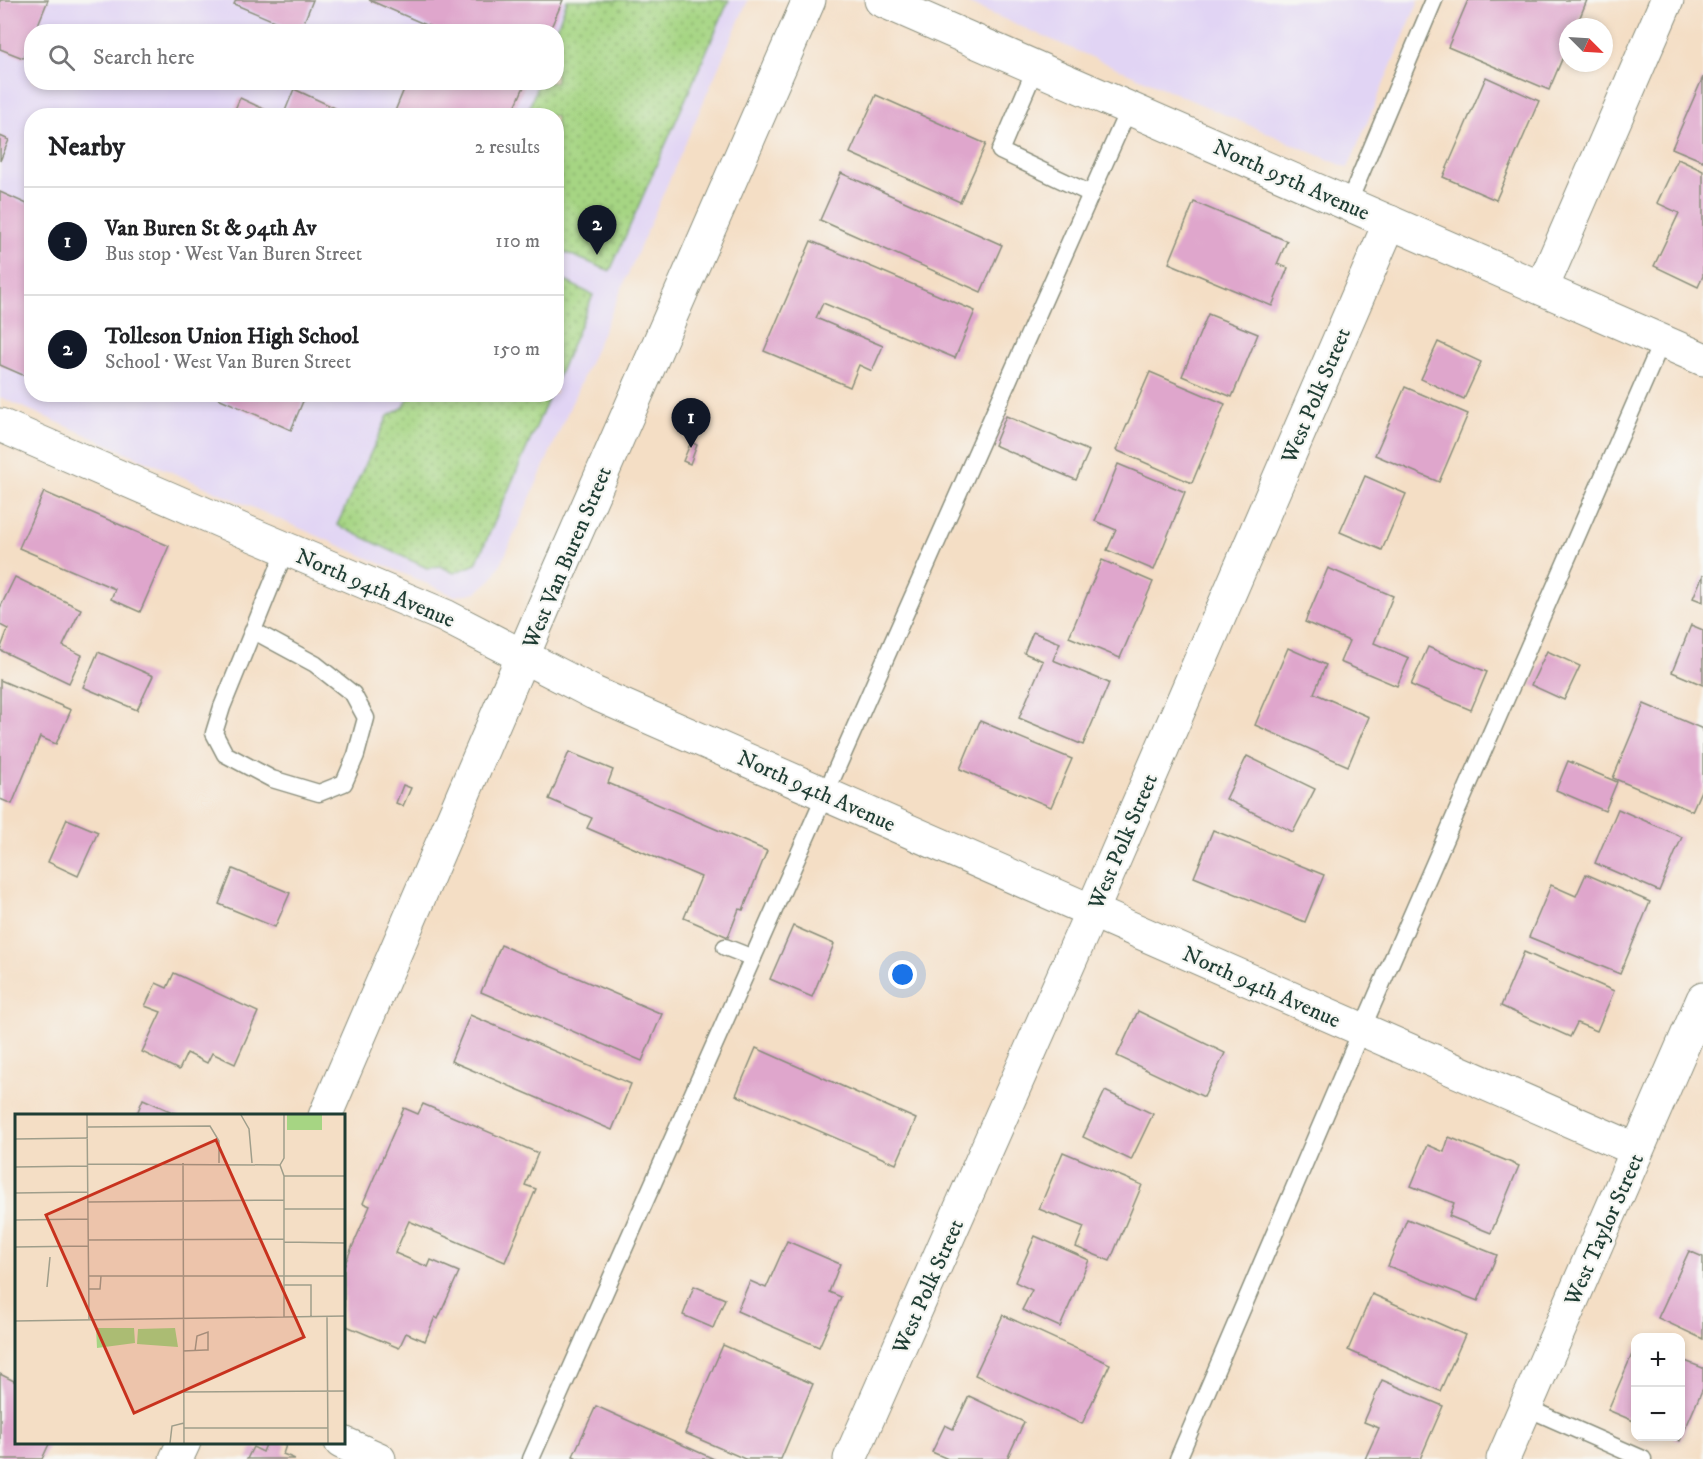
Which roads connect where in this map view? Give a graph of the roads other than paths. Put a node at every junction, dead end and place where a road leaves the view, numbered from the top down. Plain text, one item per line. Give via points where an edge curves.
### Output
1 (809, 0) edge
2 (881, 0) edge
3 (1434, 0) edge
4 (1667, 0) edge
5 (1036, 67) junction
6 (1129, 108) junction
7 (1091, 194) junction
8 (1348, 204) junction
9 (1390, 222) junction
10 (1542, 288) junction
11 (1662, 341) junction
12 (1703, 359) edge
13 (0, 425) edge
14 (286, 549) junction
15 (254, 631) junction
16 (524, 656) junction
17 (825, 794) junction
18 (1092, 911) junction
19 (725, 947) dead end
20 (753, 958) junction
21 (1703, 999) edge
22 (1362, 1029) junction
23 (326, 1114) edge
24 (1637, 1150) junction
25 (1525, 1407) junction
26 (184, 1444) edge
27 (343, 1444) edge
28 (176, 1459) edge
29 (379, 1459) edge
30 (531, 1459) edge
31 (850, 1459) edge
32 (1178, 1459) edge
33 (1503, 1459) edge
34 (1643, 1459) edge

1 - 16 street, West Van Buren Street
2 - 5 street, North 95th Avenue
3 - 8 lane
4 - 10 street
5 - 6 street, North 95th Avenue
5 - 7 lane via 1000,152
6 - 7 lane
6 - 8 street, North 95th Avenue
7 - 17 lane
8 - 9 street, North 95th Avenue
9 - 10 street, North 95th Avenue
9 - 18 street, West Polk Street
10 - 11 street, North 95th Avenue
11 - 12 street, North 95th Avenue
11 - 22 lane
13 - 14 street, North 94th Avenue
14 - 15 lane
14 - 16 street, North 94th Avenue via 445,616
15 - 15 lane via 214,733 225,754 273,779 320,793 344,783 366,717 353,694 315,664
16 - 17 street, North 94th Avenue via 594,693
16 - 23 street, West Van Buren Street
17 - 18 street, North 94th Avenue
17 - 20 lane
18 - 22 street, North 94th Avenue
18 - 31 street, West Polk Street
19 - 20 lane
20 - 30 lane
21 - 24 street, West Taylor Street
22 - 24 street, North 94th Avenue
22 - 32 lane
24 - 25 street, West Taylor Street
25 - 33 street, West Taylor Street
25 - 34 lane
26 - 28 street
27 - 29 street

